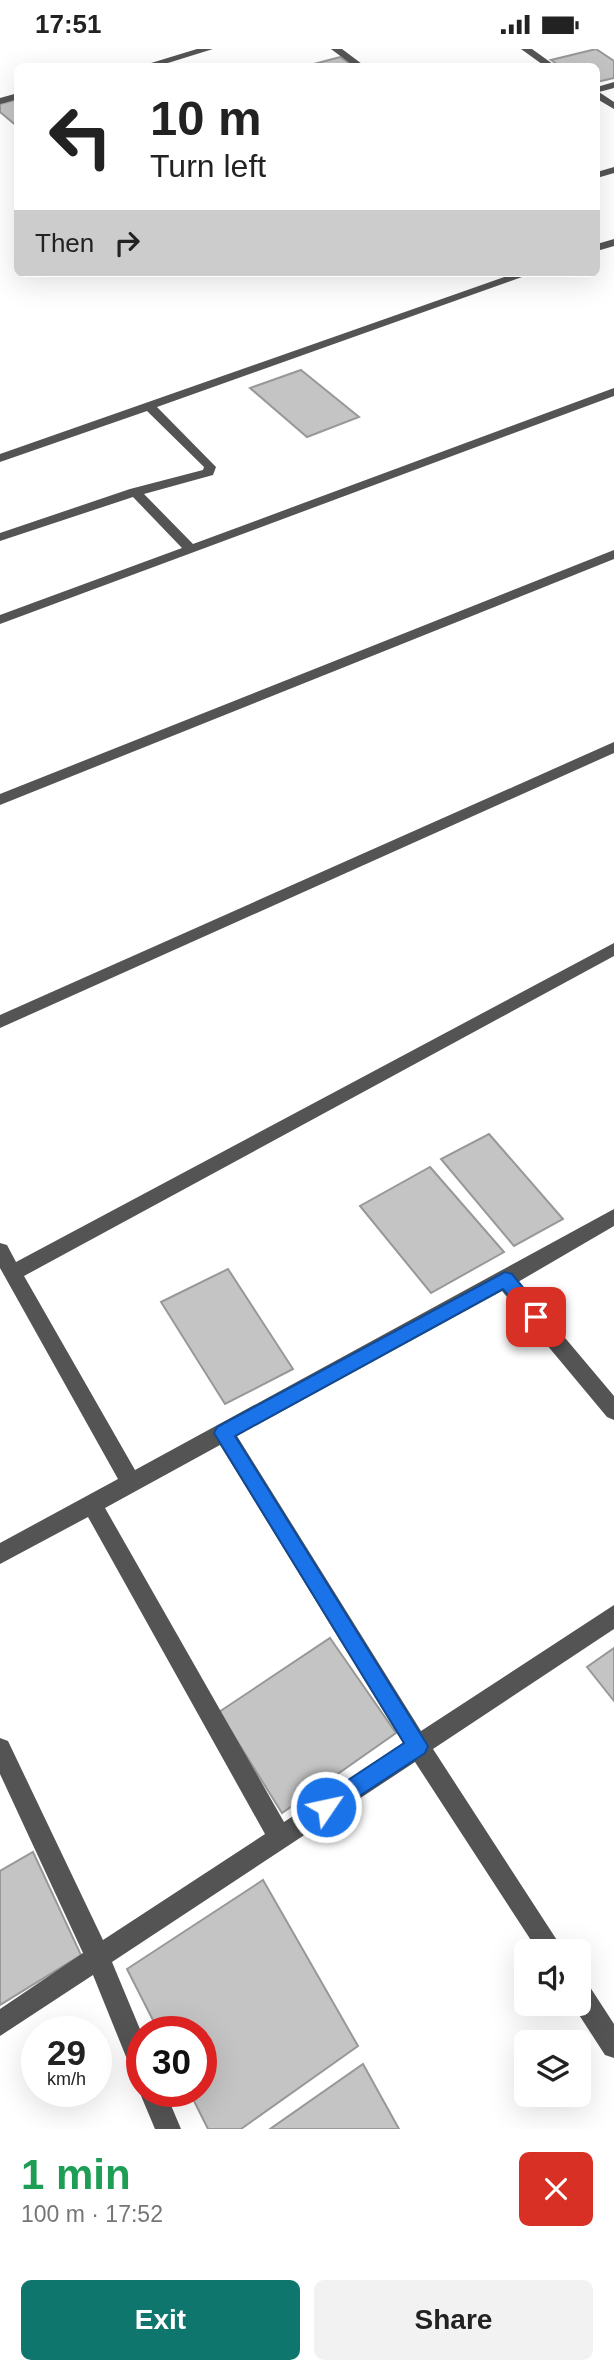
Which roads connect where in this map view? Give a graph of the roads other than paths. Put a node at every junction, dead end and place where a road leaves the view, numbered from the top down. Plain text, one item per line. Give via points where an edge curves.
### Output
1 (208, 49) edge
2 (336, 49) edge
3 (526, 49) edge
4 (157, 63) edge
5 (356, 63) edge
6 (547, 63) edge
7 (516, 277) edge
8 (614, 392) edge
9 (150, 407) junction
10 (0, 458) edge
11 (135, 492) junction
12 (0, 537) edge
13 (191, 549) junction
14 (614, 554) edge
15 (0, 620) edge
16 (614, 747) edge
17 (0, 800) edge
18 (614, 949) edge
19 (0, 1022) edge
20 (614, 1217) edge
21 (0, 1251) edge
22 (12, 1273) junction
23 (505, 1280) junction
24 (614, 1411) edge
25 (223, 1433) junction
26 (131, 1483) junction
27 (91, 1503) junction
28 (0, 1554) edge
29 (614, 1616) edge
30 (418, 1746) junction
31 (0, 1749) edge
32 (280, 1838) junction
33 (544, 1939) edge
34 (98, 1957) junction
35 (591, 2011) edge
36 (0, 2024) edge
37 (126, 2026) edge
38 (614, 2046) edge
39 (158, 2107) edge
40 (167, 2129) edge

1 - 4 street
2 - 5 street
3 - 6 street
7 - 9 street
8 - 13 street
9 - 10 street
9 - 11 street via 211,467 209,472
11 - 12 street
11 - 13 street
13 - 15 street
14 - 17 street
16 - 19 street
18 - 22 street
20 - 23 street
21 - 22 street
22 - 26 street
23 - 24 street
23 - 25 street
25 - 26 street
25 - 30 street
26 - 27 street
27 - 28 street
27 - 32 street
29 - 30 street
30 - 32 street
30 - 33 street
31 - 34 street
32 - 34 street
34 - 36 street
34 - 37 street
35 - 38 street
39 - 40 street

